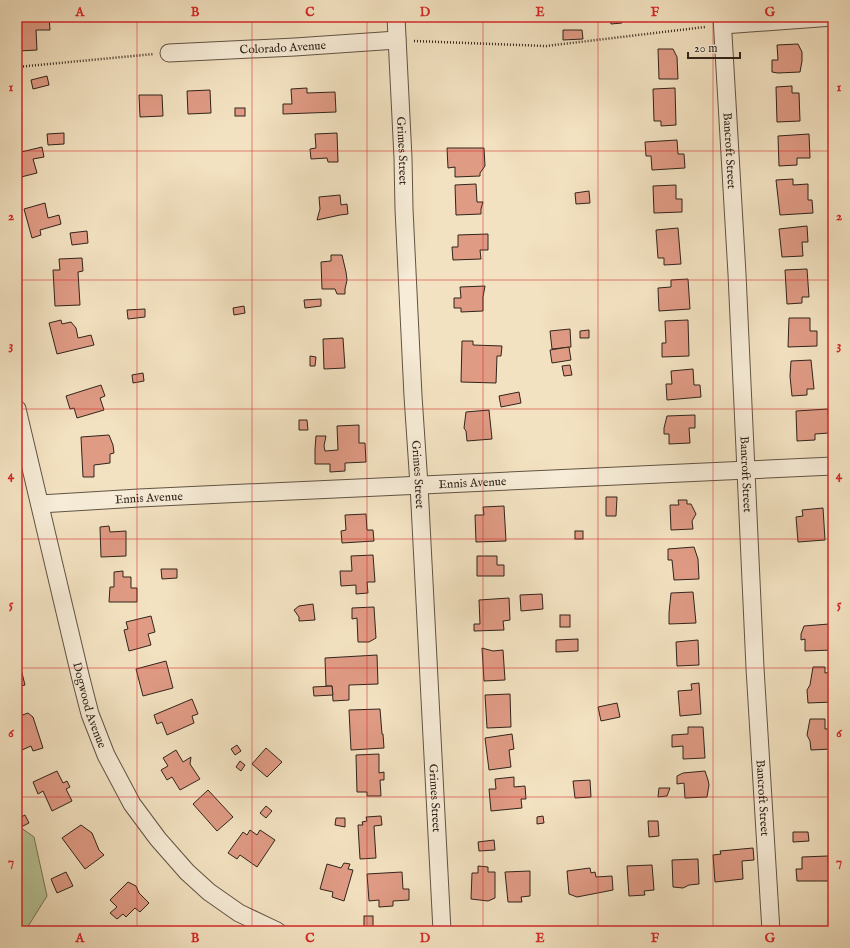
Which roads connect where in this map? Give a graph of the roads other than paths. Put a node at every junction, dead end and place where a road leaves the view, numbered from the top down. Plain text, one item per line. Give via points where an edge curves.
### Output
1 (396, 17) edge
2 (833, 17) edge
3 (723, 21) edge
4 (397, 40) junction
5 (168, 53) road end
6 (17, 409) edge
7 (833, 466) edge
8 (746, 470) junction
9 (419, 485) junction
10 (40, 504) junction
11 (277, 931) edge
12 (442, 931) edge
13 (771, 931) edge

1 - 4 street, Grimes Street
2 - 3 street
3 - 8 street, Bancroft Street
4 - 5 street, Colorado Avenue
4 - 9 street, Grimes Street
6 - 10 street, Dogwood Avenue
7 - 8 street, Ennis Avenue
8 - 9 street, Ennis Avenue
8 - 13 street, Bancroft Street
9 - 10 street, Ennis Avenue
9 - 12 street, Grimes Street
10 - 11 street, Dogwood Avenue via 90,714 106,755 132,804 158,840 209,892 239,913

